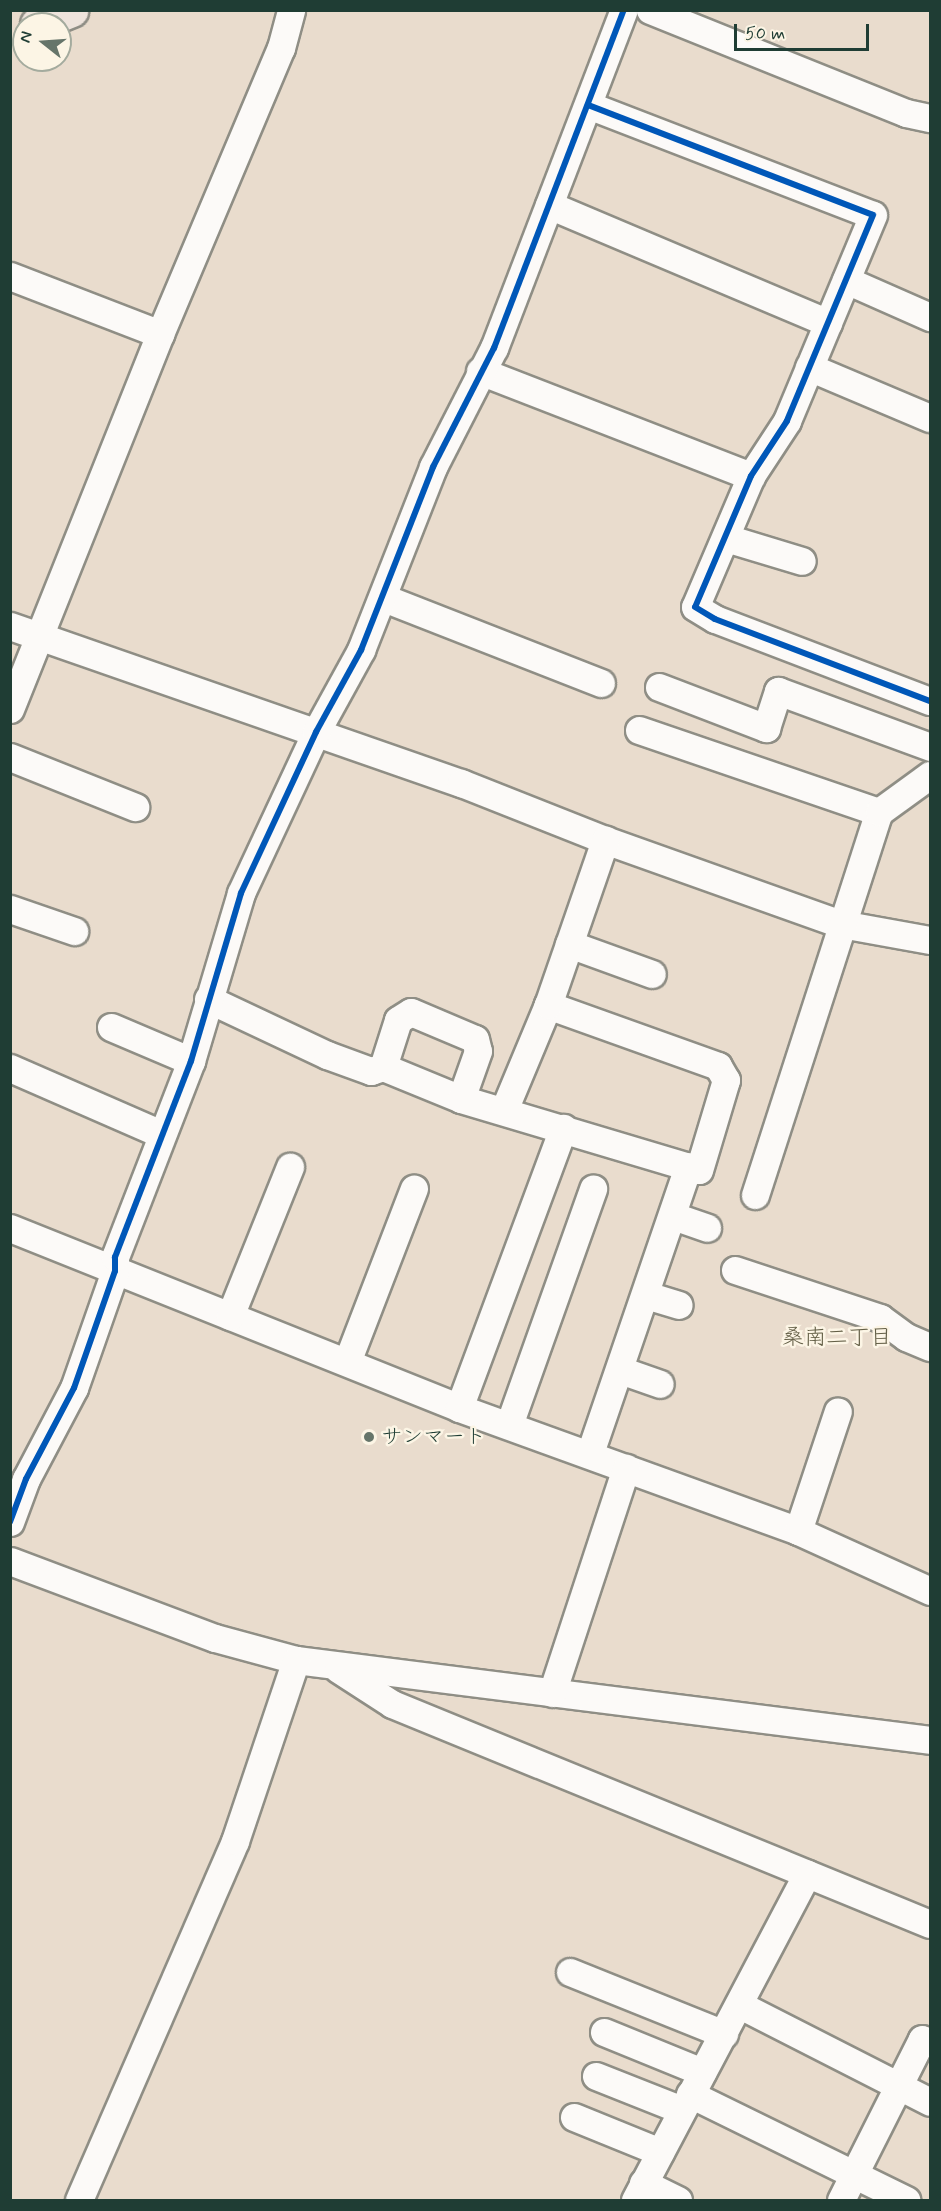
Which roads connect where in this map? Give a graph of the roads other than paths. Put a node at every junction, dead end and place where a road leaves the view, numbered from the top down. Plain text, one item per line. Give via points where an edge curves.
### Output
1 (291, 10) edge
2 (624, 10) edge
3 (650, 10) edge
4 (588, 105) junction
5 (930, 118) edge
6 (549, 205) junction
7 (10, 276) edge
8 (846, 280) junction
9 (930, 317) edge
10 (828, 323) junction
11 (160, 334) junction
12 (809, 367) junction
13 (480, 371) junction
14 (930, 418) edge
15 (751, 476) junction
16 (726, 538) junction
17 (802, 561) dead end
18 (384, 598) junction
19 (10, 626) edge
20 (39, 638) junction
21 (601, 683) dead end
22 (659, 687) dead end
23 (930, 700) edge
24 (10, 709) edge
25 (639, 730) dead end
26 (316, 732) junction
27 (930, 747) edge
28 (10, 757) edge
29 (930, 775) edge
30 (135, 807) dead end
31 (879, 812) junction
32 (605, 840) junction
33 (10, 909) edge
34 (841, 924) junction
35 (74, 931) dead end
36 (930, 940) edge
37 (569, 944) junction
38 (652, 974) dead end
39 (208, 999) junction
40 (548, 1005) junction
41 (111, 1027) dead end
42 (191, 1061) junction
43 (383, 1067) junction
44 (10, 1068) edge
45 (460, 1099) junction
46 (504, 1110) junction
47 (563, 1128) junction
48 (161, 1134) junction
49 (688, 1166) junction
50 (290, 1167) dead end
51 (414, 1188) dead end
52 (593, 1189) dead end
53 (754, 1195) dead end
54 (673, 1216) junction
55 (10, 1228) edge
56 (707, 1228) dead end
57 (735, 1270) dead end
58 (115, 1271) junction
59 (646, 1294) junction
60 (679, 1305) dead end
61 (230, 1316) junction
62 (930, 1347) edge
63 (347, 1362) junction
64 (620, 1370) junction
65 (660, 1384) dead end
66 (459, 1408) junction
67 (838, 1411) dead end
68 (509, 1425) junction
69 (590, 1453) junction
70 (626, 1468) junction
71 (10, 1522) edge
72 (798, 1531) junction
73 (10, 1561) edge
74 (930, 1591) edge
75 (296, 1660) junction
76 (332, 1665) junction
77 (552, 1693) junction
78 (930, 1740) edge
79 (807, 1874) junction
80 (930, 1924) edge
81 (570, 1972) dead end
82 (740, 2005) junction
83 (604, 2032) dead end
84 (724, 2034) junction
85 (928, 2034) edge
86 (596, 2076) dead end
87 (898, 2086) junction
88 (692, 2092) junction
89 (930, 2102) edge
90 (574, 2118) dead end
91 (660, 2152) junction
92 (855, 2174) junction
93 (639, 2192) edge
94 (79, 2200) edge
95 (678, 2200) edge
96 (842, 2200) edge
97 (906, 2200) edge

1 - 11 street via 281,48
2 - 4 street
3 - 5 street via 906,113
4 - 6 street
4 - 8 street via 873,215
6 - 10 street
6 - 13 street via 494,348
7 - 11 street
8 - 9 street
8 - 10 street
10 - 12 street
11 - 20 street
12 - 14 street
12 - 15 street via 787,421
13 - 15 street
13 - 18 street via 434,467
15 - 16 street
16 - 17 street
16 - 23 street via 695,607 715,620
18 - 21 street
18 - 26 street via 361,650
19 - 20 street
20 - 24 street
20 - 26 street
22 - 27 street via 766,728 778,691
25 - 31 street
26 - 32 street
26 - 39 street via 241,893
28 - 30 street
29 - 31 street
31 - 34 street
32 - 34 street
32 - 37 street
33 - 35 street
34 - 36 street
34 - 53 street
37 - 38 street
37 - 40 street
39 - 42 street
39 - 43 street via 327,1055 371,1071
40 - 46 street
40 - 49 street via 718,1066 726,1080 703,1158 699,1170
41 - 42 street
42 - 48 street
43 - 45 street
43 - 45 street via 398,1020 411,1012 475,1039 478,1051
44 - 48 street
45 - 46 street
46 - 47 street
47 - 49 street
47 - 66 street
48 - 58 street via 115,1257
49 - 54 street
50 - 61 street
51 - 63 street
52 - 68 street
54 - 56 street
54 - 59 street
55 - 58 street
57 - 62 street via 880,1318 906,1337
58 - 61 street
58 - 71 street via 74,1388 26,1479
59 - 60 street
59 - 64 street
61 - 63 street
63 - 66 street
64 - 65 street
64 - 69 street
66 - 68 street
67 - 72 street
68 - 69 street
69 - 70 street
70 - 72 street
70 - 77 street
72 - 74 street
73 - 75 street via 215,1638
75 - 76 street
75 - 94 street via 235,1841
76 - 77 street
76 - 79 street via 392,1704
77 - 78 street
79 - 80 street
79 - 82 street
81 - 84 street
82 - 84 street
82 - 87 street
83 - 88 street
84 - 88 street
85 - 87 street
86 - 88 street
87 - 89 street
87 - 92 street
88 - 91 street
88 - 92 street
90 - 91 street
91 - 93 street
92 - 96 street
92 - 97 street
93 - 95 street

